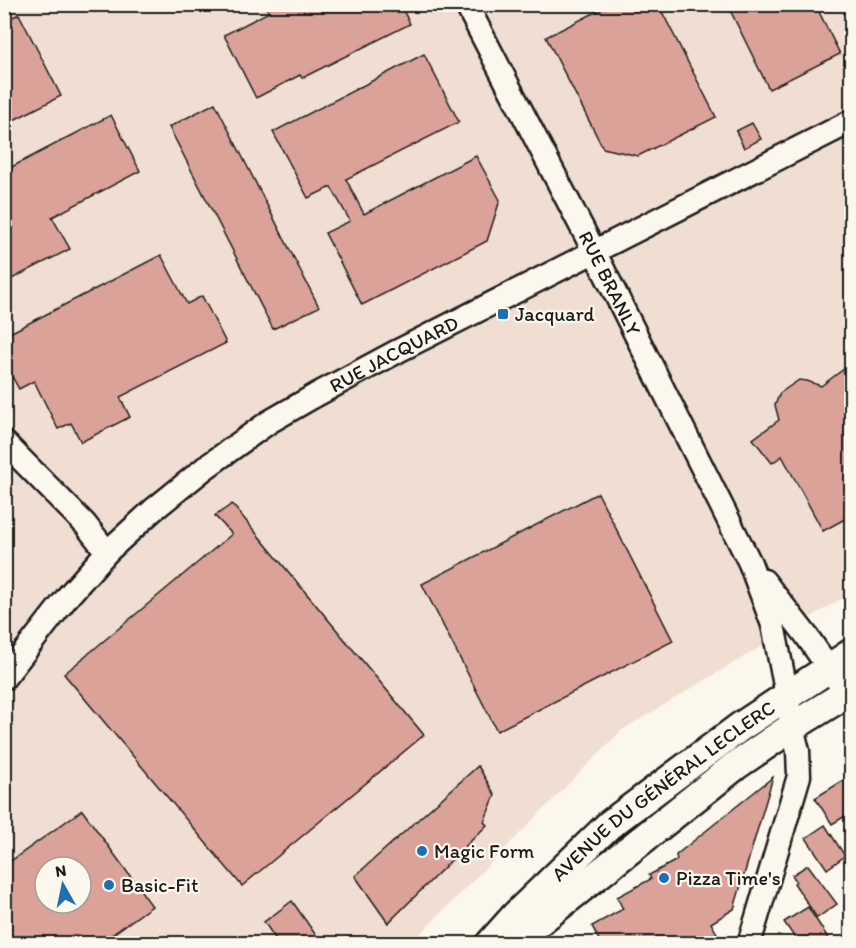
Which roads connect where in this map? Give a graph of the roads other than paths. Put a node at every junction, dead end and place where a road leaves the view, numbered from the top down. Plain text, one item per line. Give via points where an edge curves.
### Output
1 (466, 4) edge
2 (852, 121) edge
3 (594, 251) junction
4 (4, 442) edge
5 (107, 552) junction
6 (750, 563) junction
7 (852, 653) edge
8 (828, 668) junction
9 (4, 678) edge
10 (849, 691) edge
11 (787, 694) junction
12 (792, 727) junction
13 (490, 944) edge
14 (513, 944) edge
15 (749, 944) edge

1 - 3 street, RUE BRANLY
2 - 3 street, RUE JACQUARD
3 - 5 street, RUE JACQUARD via 268,422 187,482
3 - 6 street, RUE BRANLY
4 - 5 street via 85,524
5 - 9 street, RUE JACQUARD
6 - 8 street, RUE BRANLY
6 - 11 street, RUE BRANLY via 773,625
7 - 8 main road, AVENUE DU GÉNÉRAL LECLERC
8 - 10 street, RUE BRANLY
8 - 11 main road, AVENUE DU GÉNÉRAL LECLERC
10 - 12 main road, AVENUE DU GÉNÉRAL LECLERC
11 - 12 street, RUE BRANLY
11 - 13 main road, AVENUE DU GÉNÉRAL LECLERC via 609,825
12 - 14 main road, AVENUE DU GÉNÉRAL LECLERC via 735,766
12 - 15 street, RUE BRANLY via 799,776

